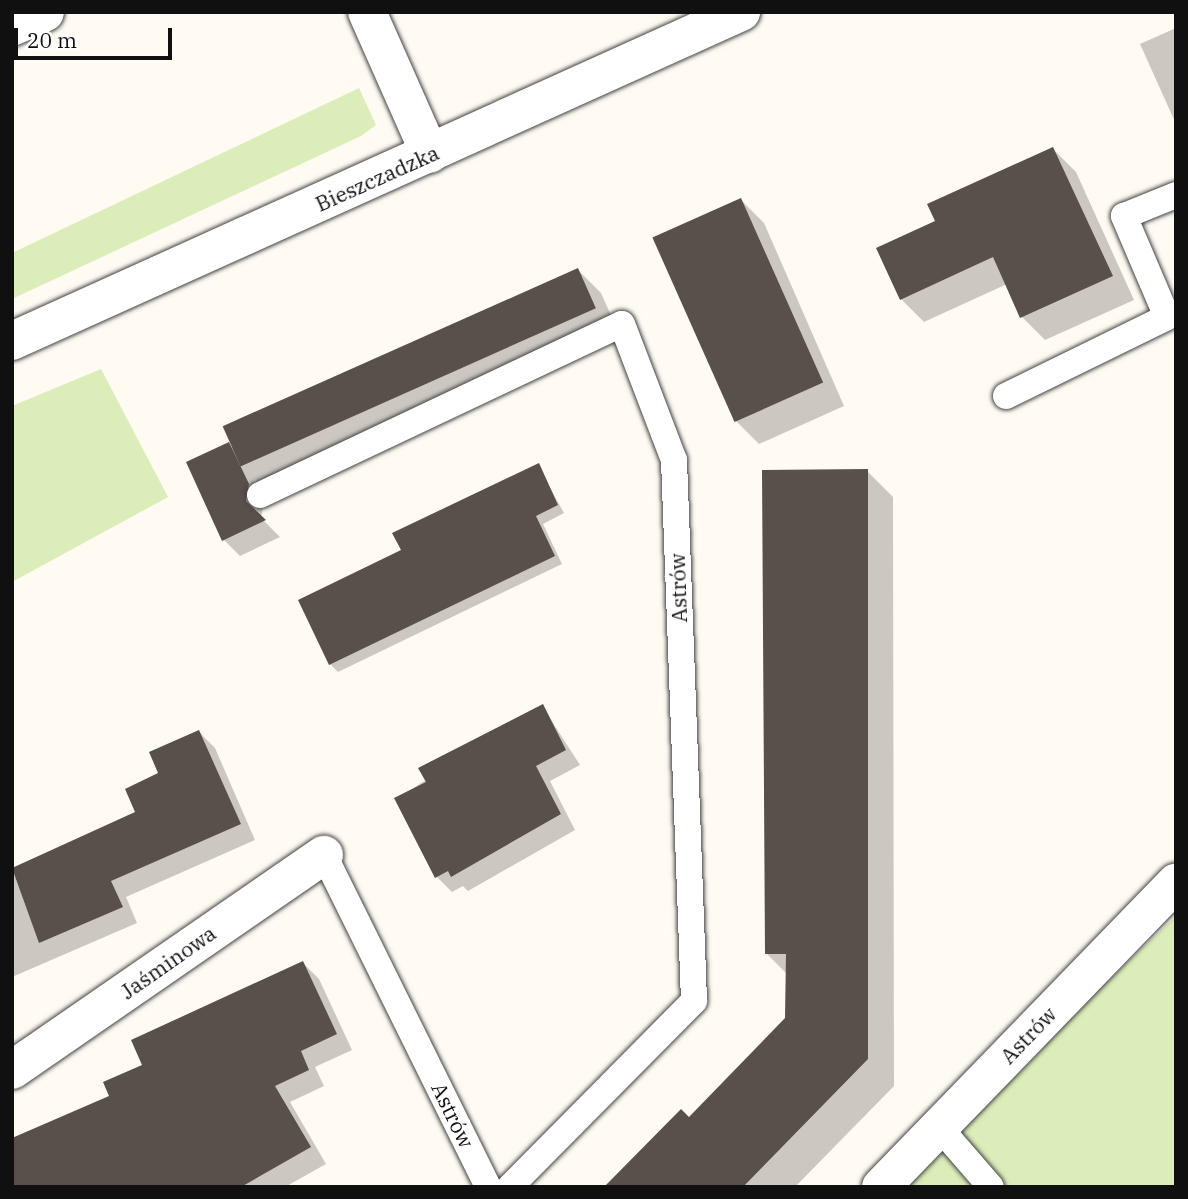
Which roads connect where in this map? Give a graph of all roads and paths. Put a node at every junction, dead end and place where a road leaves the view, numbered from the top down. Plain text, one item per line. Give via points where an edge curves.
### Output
1 (45, 12) edge
2 (367, 12) edge
3 (741, 12) edge
4 (12, 27) edge
5 (430, 154) junction
6 (1176, 195) edge
7 (12, 341) edge
8 (1006, 396) dead end
9 (260, 495) dead end
10 (324, 855) joint
11 (1176, 883) edge
12 (12, 1070) edge
13 (939, 1127) junction
14 (488, 1187) edge
15 (510, 1187) edge
16 (881, 1187) edge
17 (991, 1187) edge

1 - 4 street
2 - 5 street
3 - 5 street, Bieszczadzka
5 - 7 street, Bieszczadzka
6 - 8 lane via 1124,216 1167,317
9 - 15 lane, Astrów via 622,324 674,460 694,1001
10 - 12 street, Jaśminowa
10 - 14 lane, Astrów
11 - 13 street, Astrów
13 - 16 street, Astrów
13 - 17 lane

